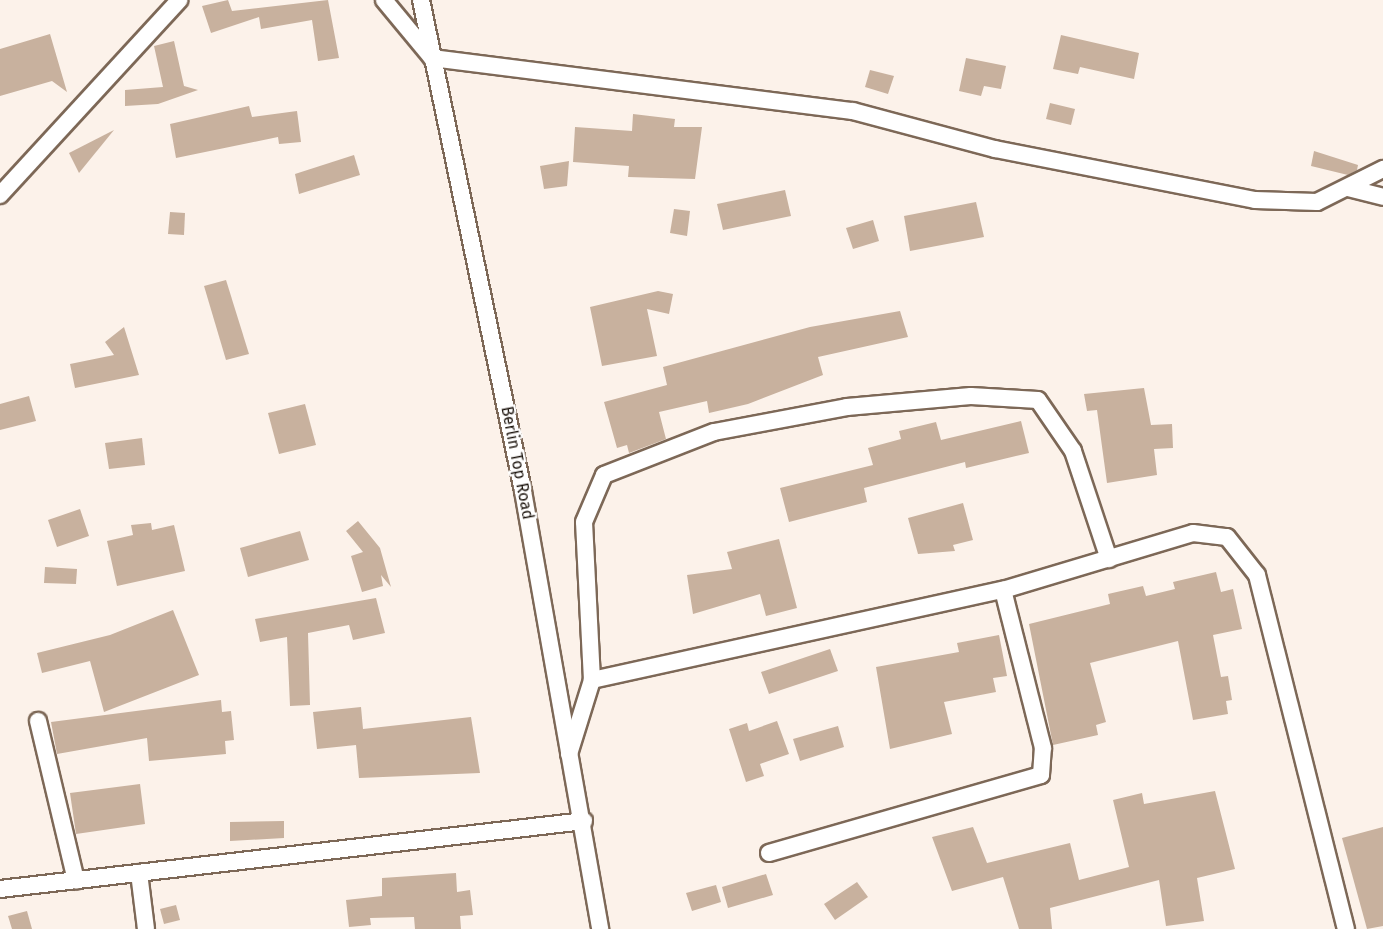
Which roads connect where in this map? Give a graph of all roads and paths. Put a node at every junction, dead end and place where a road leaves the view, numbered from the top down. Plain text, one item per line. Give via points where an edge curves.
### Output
1 (179, 0) edge
2 (384, 0) edge
3 (420, 0) edge
4 (432, 58) junction
5 (1383, 169) edge
6 (1348, 188) junction
7 (0, 195) edge
8 (1383, 197) edge
9 (1109, 560) junction
10 (1003, 590) junction
11 (592, 680) junction
12 (38, 721) dead end
13 (569, 755) junction
14 (584, 821) junction
15 (769, 853) dead end
16 (139, 873) junction
17 (76, 881) junction
18 (0, 889) edge
19 (146, 929) edge
20 (600, 929) edge
21 (1346, 929) edge

1 - 7 street
2 - 4 street
3 - 4 street, Berlin Top Road
4 - 6 street via 853,111 995,149 1255,200 1317,202
4 - 13 street, Berlin Top Road via 521,479
5 - 6 street
6 - 8 street
9 - 10 street
9 - 11 street via 1073,451 1038,400 971,396 847,406 714,432 604,475 584,522
9 - 21 street via 1193,533 1227,537 1257,575
10 - 11 street
10 - 15 street via 1043,748 1041,775
11 - 13 street
12 - 17 street
13 - 14 street, Berlin Top Road
14 - 16 street
14 - 20 street, Berlin Top Road
16 - 17 street
16 - 19 street
17 - 18 street

